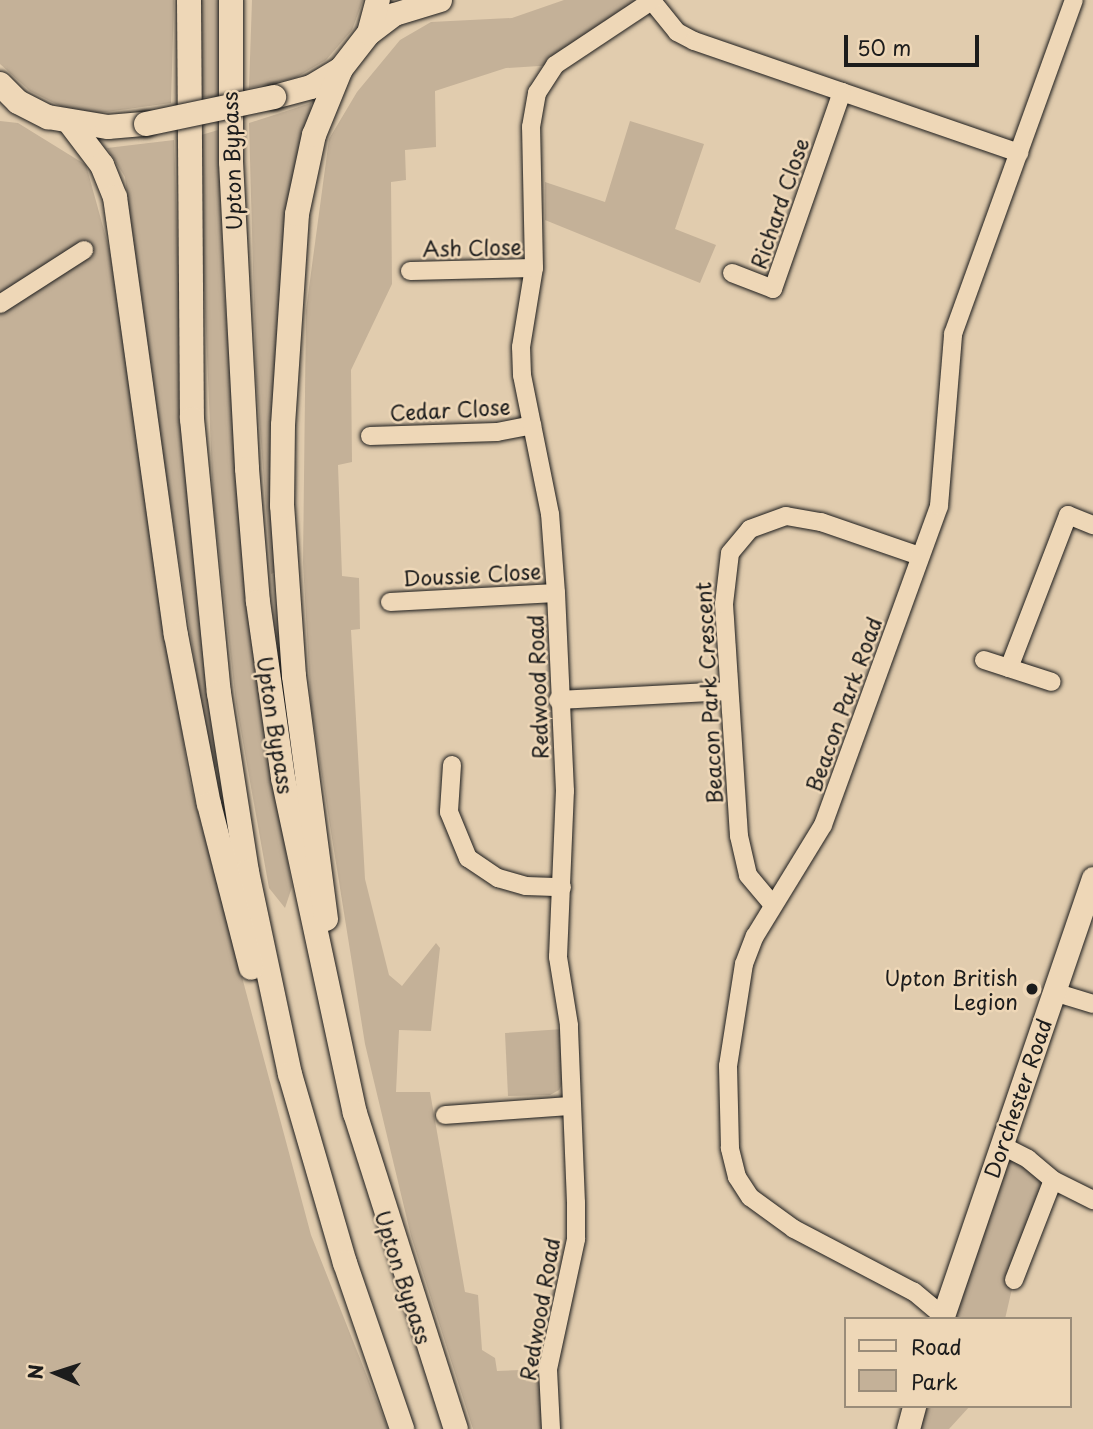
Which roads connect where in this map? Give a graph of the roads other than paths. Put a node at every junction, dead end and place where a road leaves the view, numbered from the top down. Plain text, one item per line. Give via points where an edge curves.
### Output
1 (188, 0) edge
2 (231, 0) edge
3 (379, 0) edge
4 (440, 0) edge
5 (1074, 0) edge
6 (652, 1) edge
7 (369, 33) junction
8 (341, 69) junction
9 (0, 84) edge
10 (842, 92) junction
11 (9, 101) edge
12 (70, 123) junction
13 (1019, 153) junction
14 (84, 250) dead end
15 (534, 268) junction
16 (410, 271) dead end
17 (732, 273) dead end
18 (0, 304) edge
19 (532, 425) junction
20 (370, 436) dead end
21 (1093, 525) edge
22 (920, 556) junction
23 (556, 593) junction
24 (390, 602) dead end
25 (984, 660) dead end
26 (1009, 668) junction
27 (1052, 682) dead end
28 (729, 691) junction
29 (558, 700) junction
30 (452, 765) dead end
31 (1093, 878) edge
32 (562, 887) junction
33 (773, 905) junction
34 (1054, 992) junction
35 (1093, 1004) edge
36 (290, 1074) junction
37 (571, 1106) junction
38 (355, 1113) junction
39 (445, 1115) dead end
40 (1001, 1145) junction
41 (1053, 1181) junction
42 (1093, 1200) edge
43 (1014, 1280) dead end
44 (943, 1317) edge
45 (913, 1408) edge
46 (402, 1429) edge
47 (456, 1429) edge
48 (551, 1429) edge
49 (908, 1429) edge

1 - 36 highway, Upton Bypass via 189,341 207,598 247,872
2 - 38 highway, Upton Bypass via 235,271 258,602 283,778
3 - 7 highway
4 - 7 main road via 394,15
5 - 13 street, Beacon Park Road
6 - 10 street via 677,32 694,41
6 - 15 street, Redwood Road via 555,65 537,93 531,127
7 - 8 highway
8 - 12 highway, bridge via 311,87 146,124 108,128
8 - 38 highway via 314,135 297,214 284,364 282,506 301,743
9 - 11 highway
10 - 13 street
10 - 17 street, Richard Close via 773,289
11 - 12 highway
12 - 36 highway via 102,165 115,197 158,523 193,726 234,908 260,999
13 - 22 street, Beacon Park Road via 953,334 944,411 943,482
14 - 18 street
15 - 16 street, Ash Close
15 - 19 street, Redwood Road via 521,347
19 - 20 street, Cedar Close via 497,432
19 - 23 street, Redwood Road via 550,514
21 - 26 street via 1068,515
22 - 28 street, Beacon Park Crescent via 804,518 776,517 750,529 738,540 725,568
22 - 33 street, Beacon Park Road via 823,825
23 - 24 street, Doussie Close
23 - 29 street, Redwood Road
25 - 26 street
26 - 27 street
28 - 29 street
28 - 33 street, Beacon Park Crescent via 732,774 742,855 757,892
29 - 32 street, Redwood Road via 565,791
30 - 32 street via 449,812 468,858 498,878 526,886
31 - 34 main road, Dorchester Road
32 - 37 street, Redwood Road via 558,957 568,1015
33 - 44 street, Beacon Park Road via 744,964 728,1066 730,1148 737,1177 750,1197 769,1213 914,1292
34 - 35 street
34 - 40 main road, Dorchester Road
36 - 46 highway, Upton Bypass via 345,1263
37 - 39 street
37 - 48 street, Redwood Road via 576,1239 548,1369
38 - 47 highway, Upton Bypass
40 - 41 street via 1028,1158
40 - 44 main road, Dorchester Road
41 - 42 street
41 - 43 street
45 - 49 main road

